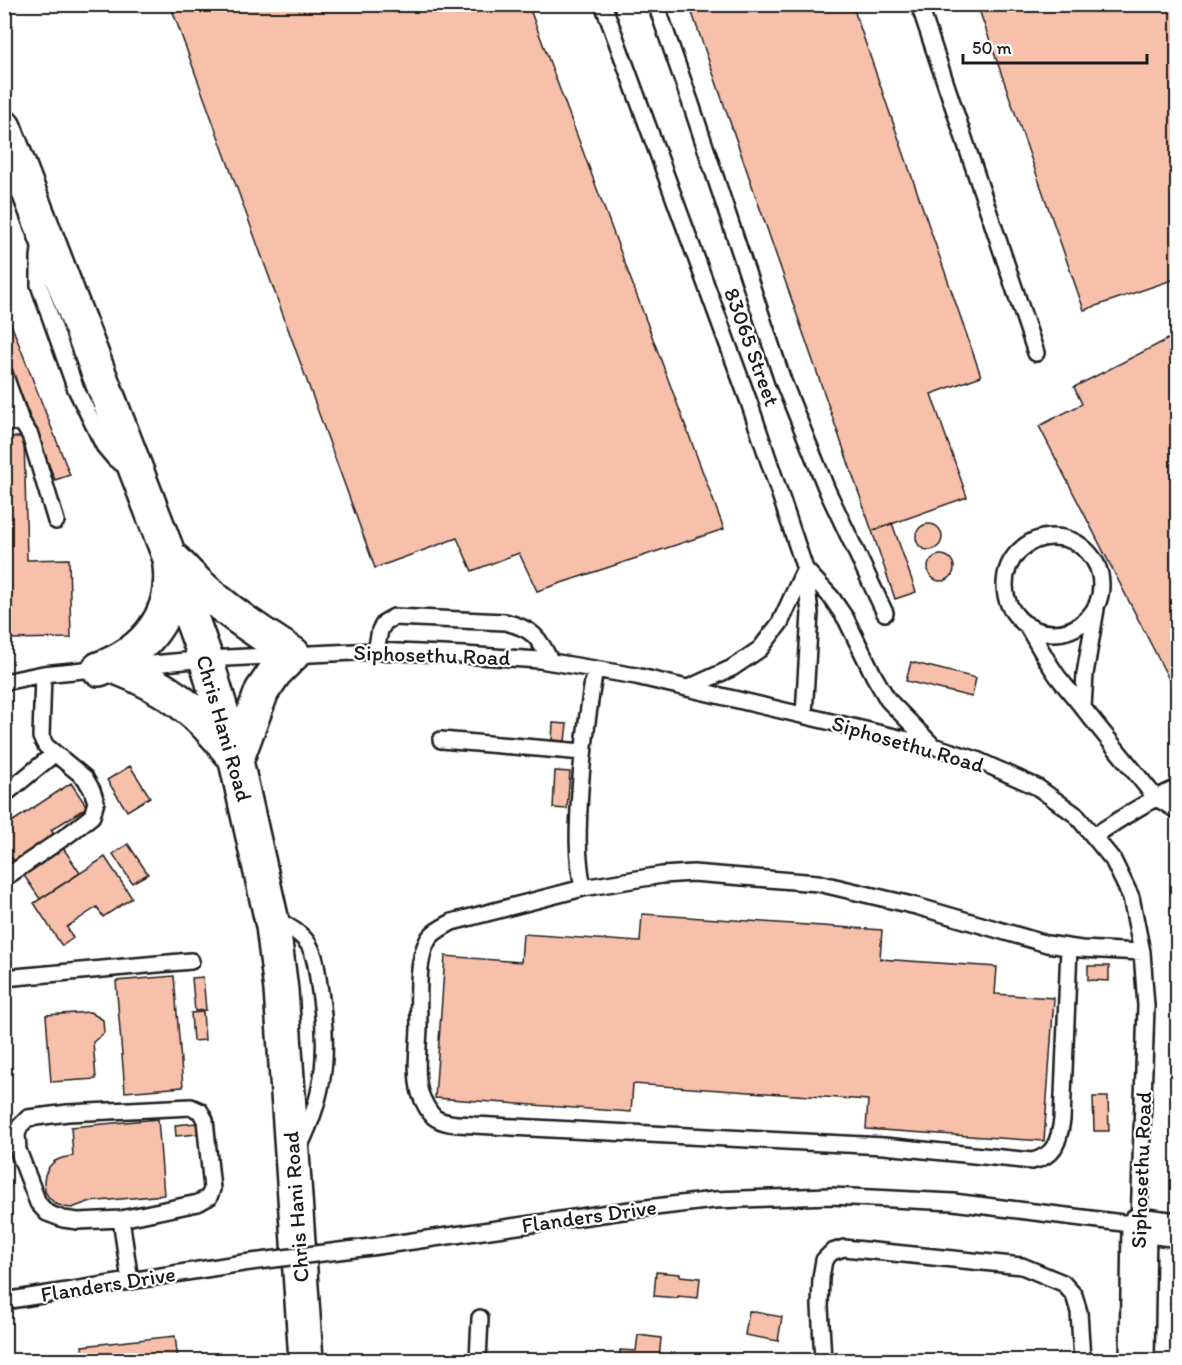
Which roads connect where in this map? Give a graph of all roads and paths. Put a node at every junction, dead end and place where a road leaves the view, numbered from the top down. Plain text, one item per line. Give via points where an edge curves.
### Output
1 (603, 4) edge
2 (656, 4) edge
3 (919, 4) edge
4 (4, 127) edge
5 (1035, 353) dead end
6 (4, 373) edge
7 (21, 421) junction
8 (4, 423) edge
9 (56, 521) dead end
10 (168, 553) junction
11 (805, 569) junction
12 (1097, 606) junction
13 (885, 613) dead end
14 (1026, 624) junction
15 (376, 651) junction
16 (293, 654) junction
17 (206, 659) junction
18 (551, 662) junction
19 (107, 668) junction
20 (595, 669) junction
21 (43, 674) junction
22 (4, 682) edge
23 (688, 688) junction
24 (1083, 707) junction
25 (804, 715) junction
26 (441, 740) dead end
27 (933, 747) junction
28 (583, 752) junction
29 (54, 754) junction
30 (236, 761) junction
31 (1178, 788) edge
32 (4, 795) edge
33 (1155, 797) junction
34 (1178, 811) edge
35 (1094, 836) junction
36 (4, 877) edge
37 (583, 888) junction
38 (1069, 948) junction
39 (1142, 952) junction
40 (190, 961) dead end
41 (4, 978) edge
42 (11, 1135) edge
43 (121, 1220) junction
44 (1139, 1225) junction
45 (1178, 1230) edge
46 (130, 1281) junction
47 (4, 1301) edge
48 (480, 1318) dead end
49 (306, 1360) edge
50 (478, 1360) edge
51 (823, 1360) edge
52 (1082, 1360) edge
53 (1137, 1360) edge

1 - 11 lane, 83065 Street via 749,402
2 - 13 lane via 783,381 827,490
3 - 5 lane
4 - 10 main road, Chris Hani Road
6 - 7 lane
7 - 8 lane
7 - 9 lane via 30,435
10 - 16 main road via 213,599
10 - 17 main road, Chris Hani Road
10 - 19 main road via 170,587 160,620 140,646
11 - 23 lane via 780,622 760,649 732,668
11 - 25 lane, 83065 Street via 810,613
11 - 27 lane via 846,619 888,700
12 - 14 lane via 1078,626 1066,631 1039,630
12 - 14 lane via 1101,579 1091,554 1068,539 1041,538 1018,552 1006,576 1009,603
12 - 24 lane
14 - 24 lane via 1053,670
15 - 16 lane, Siphosethu Road
15 - 18 lane, Siphosethu Road
15 - 18 lane via 380,630 394,617 505,622 530,631
16 - 17 lane, Siphosethu Road
16 - 30 main road via 262,691
17 - 19 lane, Siphosethu Road
17 - 30 main road, Chris Hani Road
18 - 20 lane, Siphosethu Road
19 - 21 lane, Siphosethu Road
19 - 30 main road via 139,676 182,702
20 - 23 lane, Siphosethu Road
20 - 28 lane
21 - 22 lane, Siphosethu Road
21 - 29 lane via 41,737
23 - 25 lane, Siphosethu Road
24 - 33 lane
25 - 27 lane, Siphosethu Road
26 - 28 lane
27 - 35 lane, Siphosethu Road via 977,760 1037,787 1076,815
28 - 37 lane via 577,836
29 - 32 lane
29 - 36 lane via 85,778 96,802 92,816
30 - 49 main road, Chris Hani Road via 270,915 281,990
31 - 33 lane
33 - 34 lane
33 - 35 lane
35 - 39 lane, Siphosethu Road via 1113,860 1131,897
37 - 38 lane via 693,873 818,883
37 - 38 lane via 452,922 427,940 420,976 418,1077 421,1095 436,1119 474,1125 884,1146 1032,1161 1044,1158 1055,1146 1062,1120
38 - 39 lane
39 - 44 lane, Siphosethu Road via 1146,1006
40 - 41 lane
42 - 43 lane via 38,1203 47,1213 70,1220
42 - 43 lane via 28,1118 58,1114 190,1107 200,1111 208,1143 212,1189 208,1197 198,1203
43 - 46 lane
44 - 45 main road, Flanders Drive
44 - 46 lane, Flanders Drive, bridge via 953,1202 831,1196 714,1200
44 - 53 main road, Siphosethu Road
46 - 47 lane, Flanders Drive
48 - 50 lane
51 - 52 lane via 820,1278 824,1260 844,1248 1022,1266 1048,1276 1074,1295

